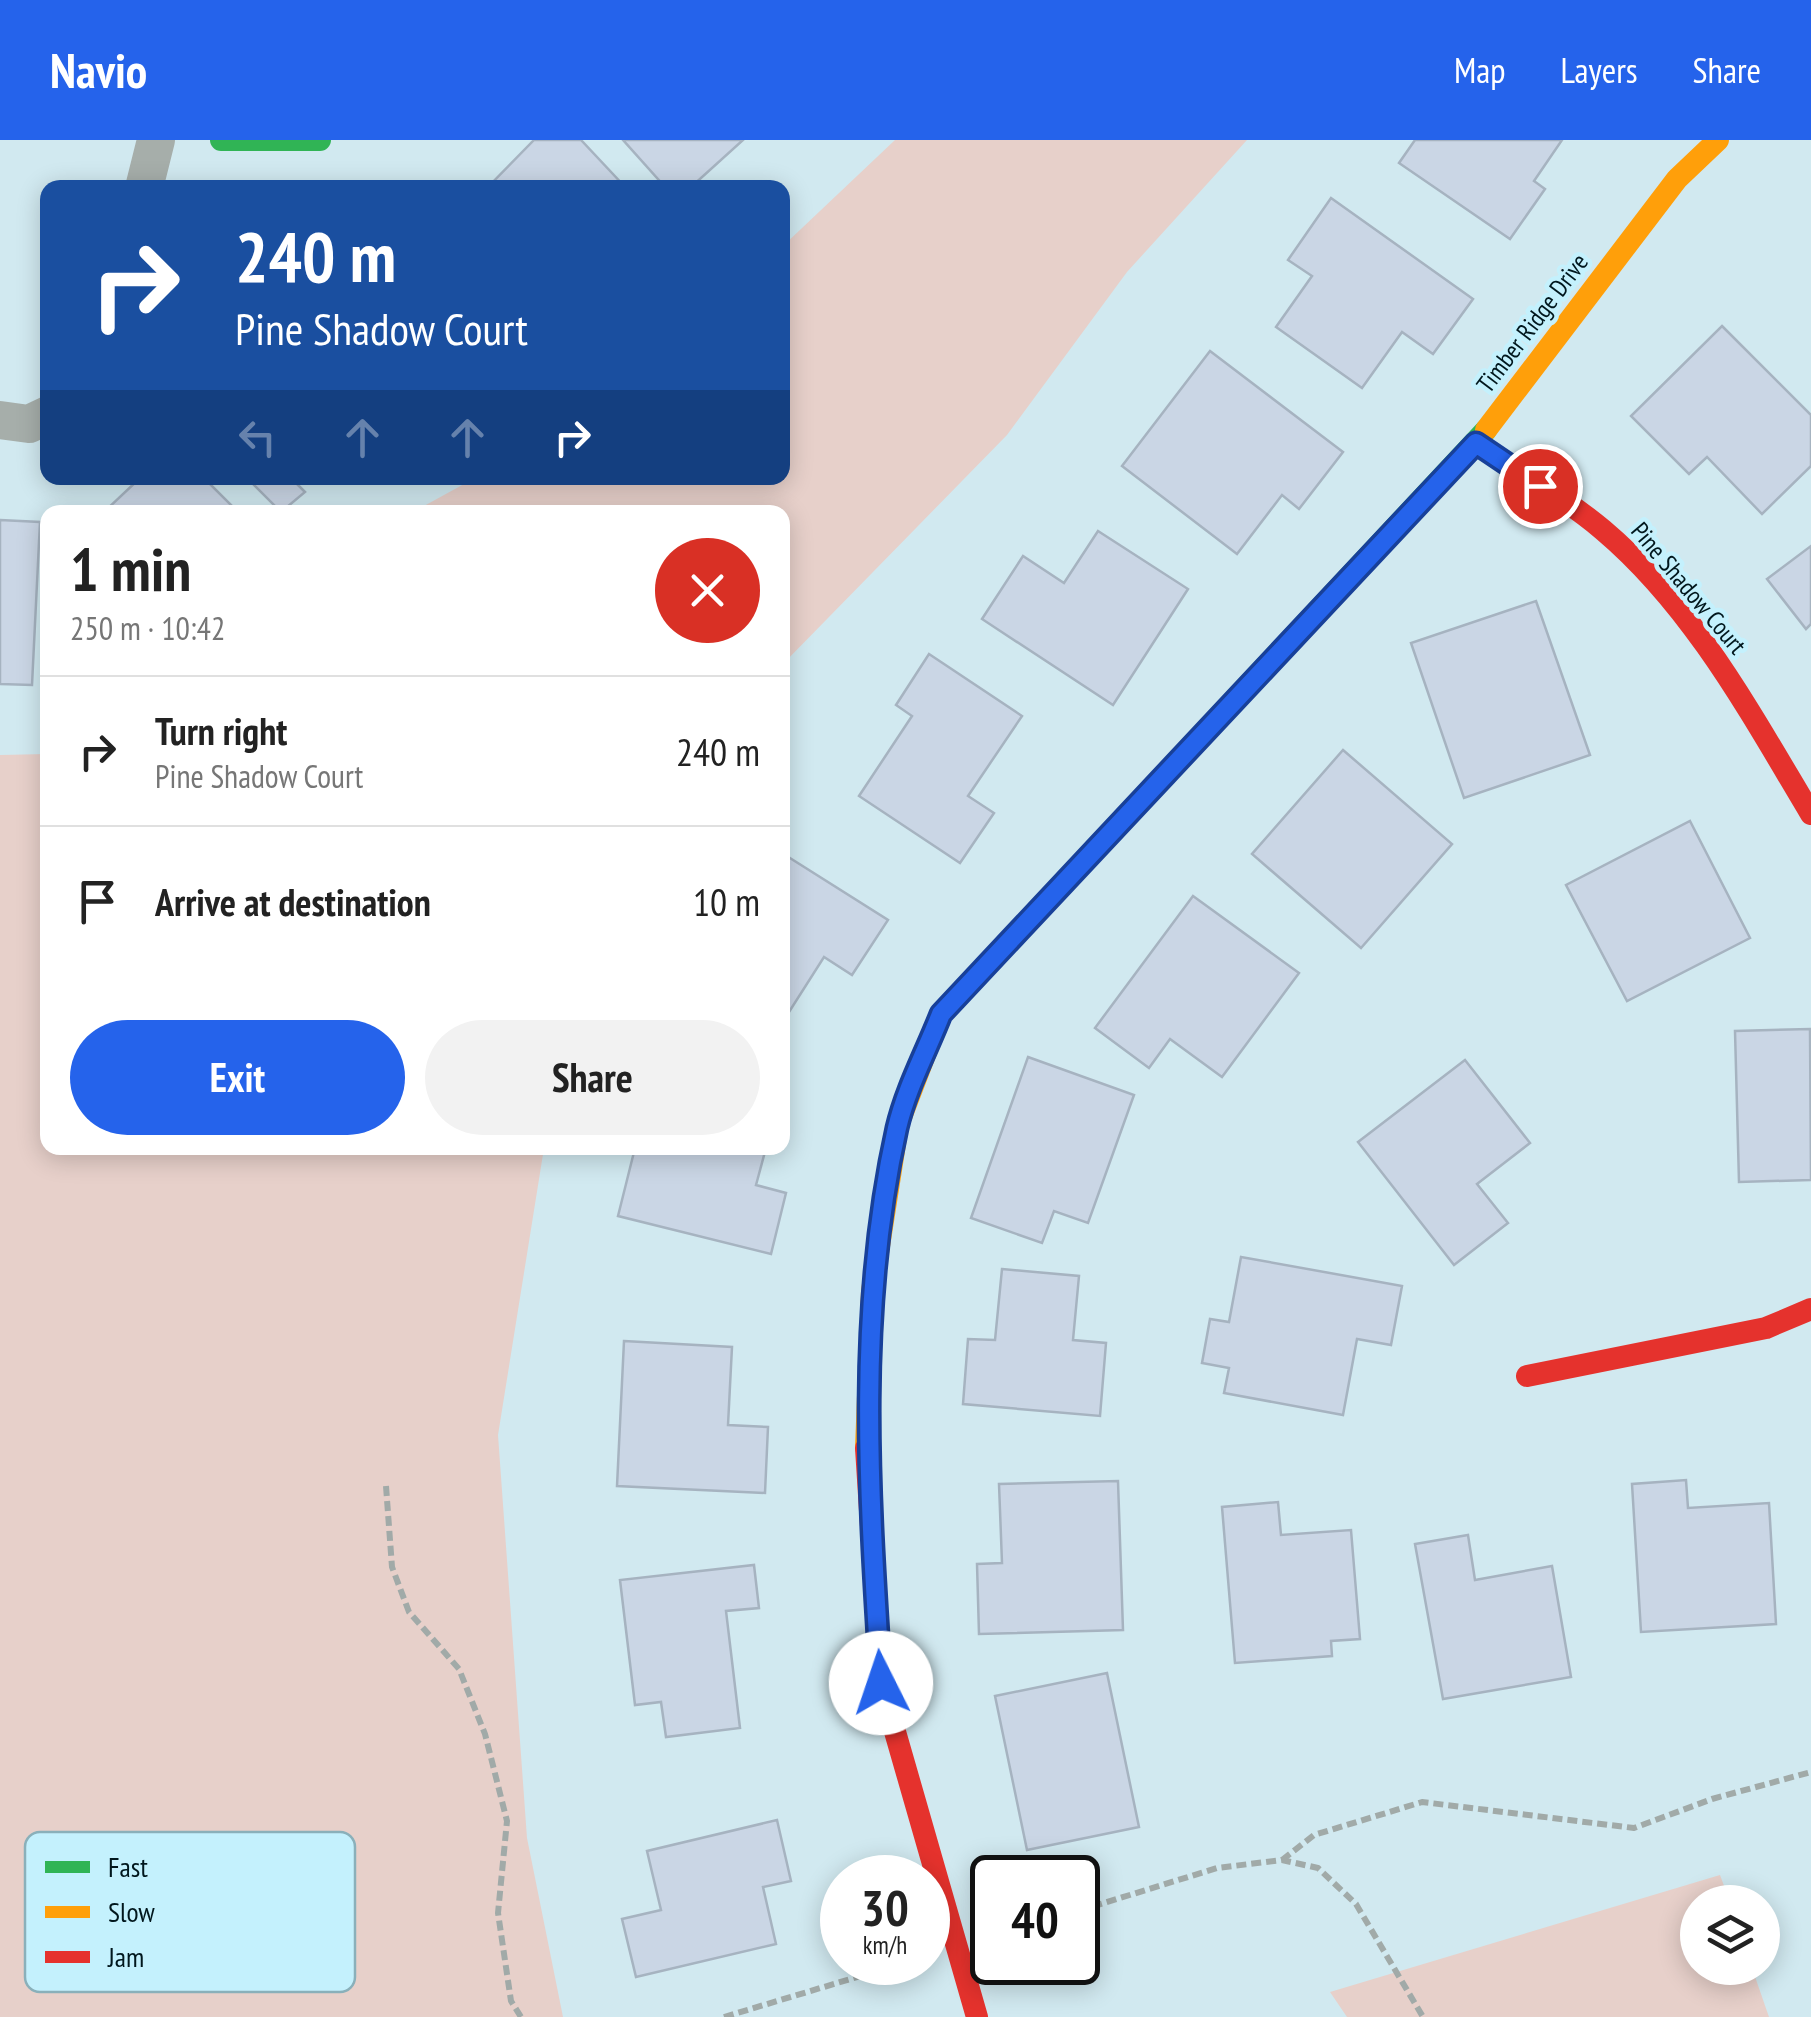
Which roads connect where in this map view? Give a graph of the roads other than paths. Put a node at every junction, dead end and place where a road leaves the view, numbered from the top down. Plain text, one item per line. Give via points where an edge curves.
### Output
1 (156, 140) edge
2 (222, 140) edge
3 (320, 140) edge
4 (1718, 140) edge
5 (146, 180) edge
6 (40, 419) edge
7 (0, 420) edge
8 (1476, 443) junction
9 (1811, 814) edge
10 (1811, 1309) edge
11 (1527, 1376) dead end
12 (977, 2017) edge

1 - 5 street
2 - 3 street
4 - 8 street, Timber Ridge Drive via 1677,178
6 - 7 street
8 - 9 street, Pine Shadow Court via 1604,530 1641,567 1727,673
8 - 12 street, Timber Ridge Drive via 941,1014 898,1125 872,1291 868,1423 881,1683
10 - 11 street via 1766,1328

